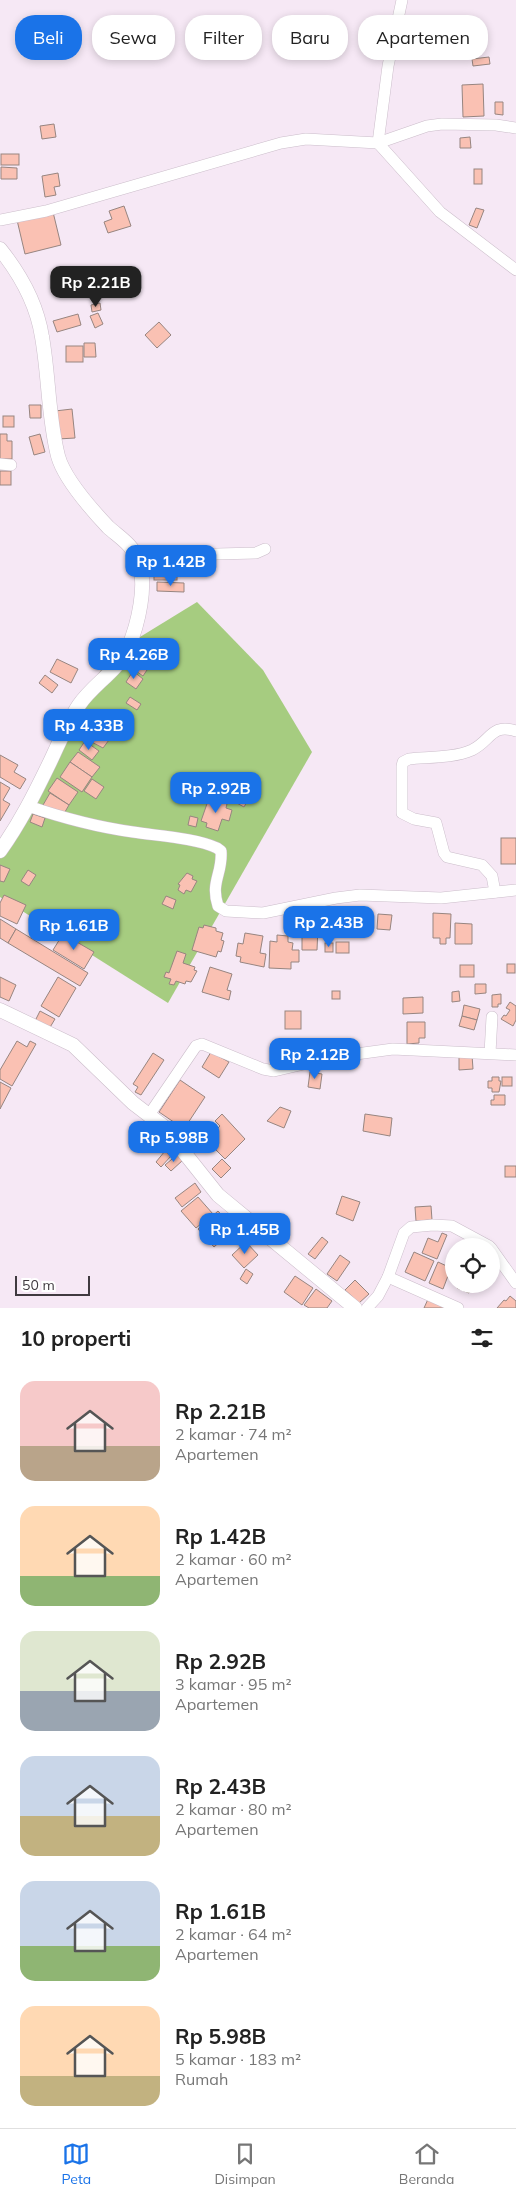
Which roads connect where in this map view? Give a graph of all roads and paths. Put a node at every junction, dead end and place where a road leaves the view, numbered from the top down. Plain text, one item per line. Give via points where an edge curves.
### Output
1 (402, 0) edge
2 (516, 128) edge
3 (378, 143) junction
4 (0, 220) edge
5 (0, 249) edge
6 (516, 270) edge
7 (265, 550) dead end
8 (139, 561) junction
9 (516, 731) edge
10 (28, 806) junction
11 (0, 851) edge
12 (516, 890) edge
13 (495, 892) junction
14 (0, 1010) edge
15 (492, 1017) dead end
16 (490, 1053) junction
17 (516, 1055) edge
18 (149, 1116) junction
19 (474, 1238) edge
20 (500, 1261) edge
21 (388, 1277) junction
22 (516, 1283) edge
23 (355, 1308) edge
24 (367, 1308) edge
25 (458, 1308) edge

1 - 3 street via 388,66
2 - 3 street via 442,124
3 - 4 street via 306,139 281,143 46,211
3 - 6 street via 440,212
5 - 8 main road via 16,269 32,303 42,336 52,428 59,459 84,498 108,527 130,546
7 - 8 street
8 - 10 main road via 142,588 139,616 128,649 78,705
9 - 13 street via 500,729 468,751 409,759 402,766 402,813 406,817 436,823 444,853 448,857 482,865 492,876
10 - 11 main road
10 - 13 street via 106,828 217,848 220,864 214,895 218,906 226,911 263,913 360,895 441,898
12 - 13 street
14 - 18 main road via 73,1045
15 - 16 street
16 - 17 street
16 - 18 street via 393,1049 334,1057 274,1071 202,1044 196,1046
18 - 23 main road via 176,1140 218,1195
19 - 21 street via 452,1226 411,1227 404,1234
20 - 22 street
21 - 24 street
21 - 25 street

